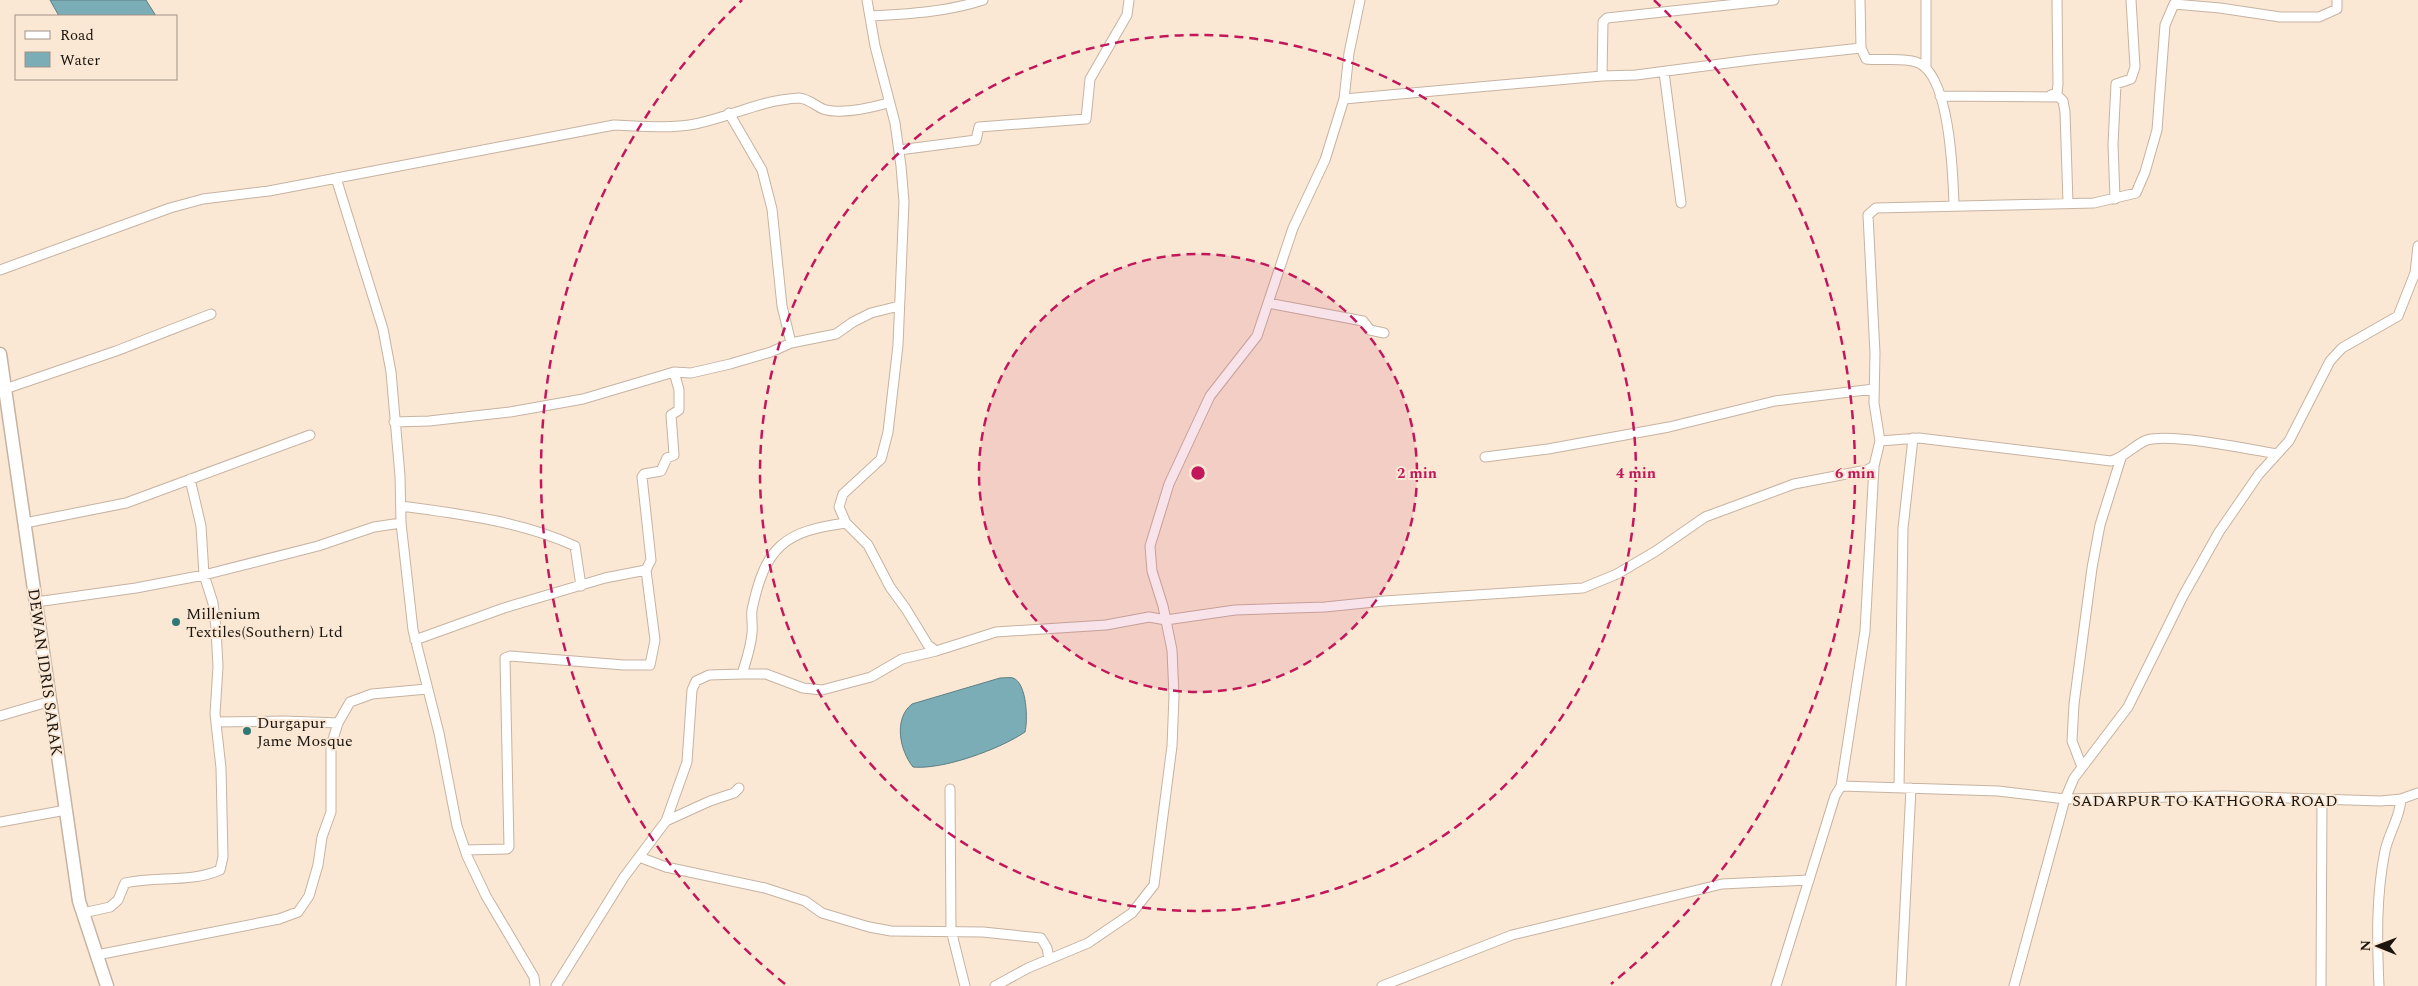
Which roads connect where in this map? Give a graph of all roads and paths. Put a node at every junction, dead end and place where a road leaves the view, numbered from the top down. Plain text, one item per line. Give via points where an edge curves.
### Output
1 (868, 0) edge
2 (983, 0) edge
3 (1129, 0) edge
4 (1360, 0) edge
5 (1774, 0) edge
6 (1860, 0) edge
7 (1926, 0) edge
8 (2057, 0) edge
9 (2131, 0) edge
10 (2337, 0) edge
11 (870, 16) junction
12 (1862, 48) junction
13 (1926, 68) junction
14 (1664, 72) junction
15 (1602, 76) junction
16 (1940, 96) junction
17 (2051, 96) junction
18 (1344, 99) junction
19 (888, 103) junction
20 (729, 113) junction
21 (899, 150) junction
22 (336, 178) junction
23 (2115, 199) junction
24 (1681, 203) dead end
25 (2068, 203) junction
26 (1954, 205) junction
27 (2418, 246) edge
28 (0, 270) edge
29 (1268, 304) junction
30 (899, 306) junction
31 (211, 314) dead end
32 (1384, 333) dead end
33 (791, 343) junction
34 (0, 354) edge
35 (674, 372) junction
36 (5, 388) junction
37 (1874, 389) junction
38 (394, 422) junction
39 (310, 435) dead end
40 (1913, 438) junction
41 (1880, 441) junction
42 (2277, 454) junction
43 (1485, 457) dead end
44 (2121, 458) junction
45 (1874, 466) junction
46 (190, 479) junction
47 (401, 506) junction
48 (25, 523) junction
49 (402, 523) junction
50 (846, 523) junction
51 (646, 570) junction
52 (204, 575) junction
53 (581, 586) junction
54 (36, 602) junction
55 (1166, 620) junction
56 (416, 640) junction
57 (936, 651) junction
58 (742, 674) junction
59 (427, 689) junction
60 (51, 700) junction
61 (0, 716) edge
62 (216, 722) junction
63 (338, 723) junction
64 (2082, 767) junction
65 (1841, 786) junction
66 (739, 788) dead end
67 (1900, 788) junction
68 (1910, 788) junction
69 (950, 789) dead end
70 (2418, 793) edge
71 (2065, 798) junction
72 (2322, 799) junction
73 (2401, 799) junction
74 (66, 810) junction
75 (666, 821) junction
76 (0, 822) edge
77 (465, 850) junction
78 (639, 857) junction
79 (1809, 880) junction
80 (83, 913) junction
81 (951, 930) junction
82 (97, 955) junction
83 (1049, 959) junction
84 (107, 986) edge
85 (536, 986) edge
86 (556, 986) edge
87 (965, 986) edge
88 (995, 986) edge
89 (1382, 986) edge
90 (1776, 986) edge
91 (1900, 986) edge
92 (2014, 986) edge
93 (2321, 986) edge
94 (2379, 986) edge

1 - 11 street
2 - 11 street via 962,7
3 - 21 street via 1127,15 1090,79 1086,119 978,127 976,140
4 - 18 street
5 - 15 street via 1607,18 1603,22
6 - 12 street
7 - 13 street
8 - 17 street via 2058,84 2057,93
9 - 23 street via 2135,67 2131,79 2116,84
10 - 23 street via 2337,9 2319,17 2280,17 2174,4 2165,25 2157,130 2145,172 2136,192
11 - 19 street
12 - 13 street via 1866,59 1916,62
12 - 14 street
13 - 16 street
14 - 15 street
14 - 24 street
15 - 18 street
16 - 17 street
16 - 26 street via 1949,129
17 - 25 street via 2059,97 2064,106
18 - 29 street via 1325,160 1294,228
19 - 20 street via 843,110 825,109 802,98
19 - 21 street
20 - 22 street via 694,124 614,125 570,132
20 - 33 street via 762,170 772,209 782,306
21 - 30 street via 904,202
22 - 28 street via 204,199 170,208
22 - 38 street via 383,329 391,372
23 - 25 street
25 - 26 street
26 - 37 street via 1876,208 1868,215
27 - 42 street via 2414,273 2398,316 2342,348 2330,361 2289,440
29 - 32 street via 1363,321 1370,330
29 - 55 street via 1257,336 1210,396 1170,484 1150,546 1152,571
30 - 33 street via 871,312 836,334
30 - 50 street via 898,345 886,441 881,459 843,494 839,507
31 - 36 street via 116,351
33 - 35 street via 730,364 691,373
34 - 36 main road, DEWAN IDRIS SARAK
35 - 38 street via 552,406 429,421
35 - 51 street via 680,402 679,410 671,415 674,455 667,458 662,472 642,477 651,560
36 - 48 main road, DEWAN IDRIS SARAK
37 - 41 street
37 - 43 street via 1775,401 1669,427
38 - 47 street
39 - 46 street
40 - 41 street
40 - 44 street via 2111,461
40 - 67 street via 1903,528
41 - 45 street
42 - 44 street via 2172,439 2147,440
42 - 64 street via 2259,474 2219,532 2128,707
44 - 64 street via 2100,525 2074,704 2072,741
45 - 55 street via 1794,484 1705,516 1625,569 1583,588 1325,607 1235,610
45 - 65 street via 1865,631
46 - 48 street via 126,503
46 - 52 street via 201,526
47 - 49 street
47 - 53 street via 521,526 554,536 575,546
48 - 54 main road, DEWAN IDRIS SARAK
49 - 52 street via 374,527 318,546
49 - 56 street
50 - 57 street via 868,545 890,588 928,645
50 - 58 street via 792,536 769,559 752,612 752,634
51 - 53 street
51 - 77 street via 655,640 650,665 505,658 509,847
52 - 54 street
52 - 62 street via 213,603 216,628
53 - 56 street via 504,608
54 - 60 main road, DEWAN IDRIS SARAK
55 - 57 street via 1149,617 1106,624 996,632
55 - 83 street via 1172,650 1172,746 1154,885 1132,913 1088,943
56 - 59 street
57 - 58 street via 902,658 871,677 822,690 796,686 766,674
58 - 75 street via 709,675 696,681 692,690 687,762
59 - 63 street via 372,694 350,702
59 - 77 street
60 - 61 street
60 - 74 main road, DEWAN IDRIS SARAK
62 - 63 street
62 - 80 street via 224,857 220,870 185,879 161,878 125,883 118,900 110,907
63 - 82 street via 331,746 331,812 309,896 298,912 279,919
64 - 71 street
65 - 67 street
65 - 79 street
66 - 75 street
67 - 68 street
68 - 71 street via 1998,791
68 - 91 street
69 - 81 street
70 - 73 street, SADARPUR TO KATHGORA ROAD
71 - 72 street, SADARPUR TO KATHGORA ROAD via 2225,796
71 - 92 street, SADARPUR TO KATHGORA ROAD
72 - 73 street, SADARPUR TO KATHGORA ROAD
72 - 93 street
73 - 94 street via 2381,874 2377,928
74 - 76 street
74 - 80 main road, DEWAN IDRIS SARAK
75 - 78 street
77 - 85 street via 486,896 534,977
78 - 81 street via 666,867 765,888 805,901 822,913 869,927 891,931
78 - 86 street
79 - 89 street via 1722,884 1512,935
79 - 90 street
80 - 82 main road, DEWAN IDRIS SARAK
81 - 83 street via 1041,938
81 - 87 street
82 - 84 main road, DEWAN IDRIS SARAK
83 - 88 street

